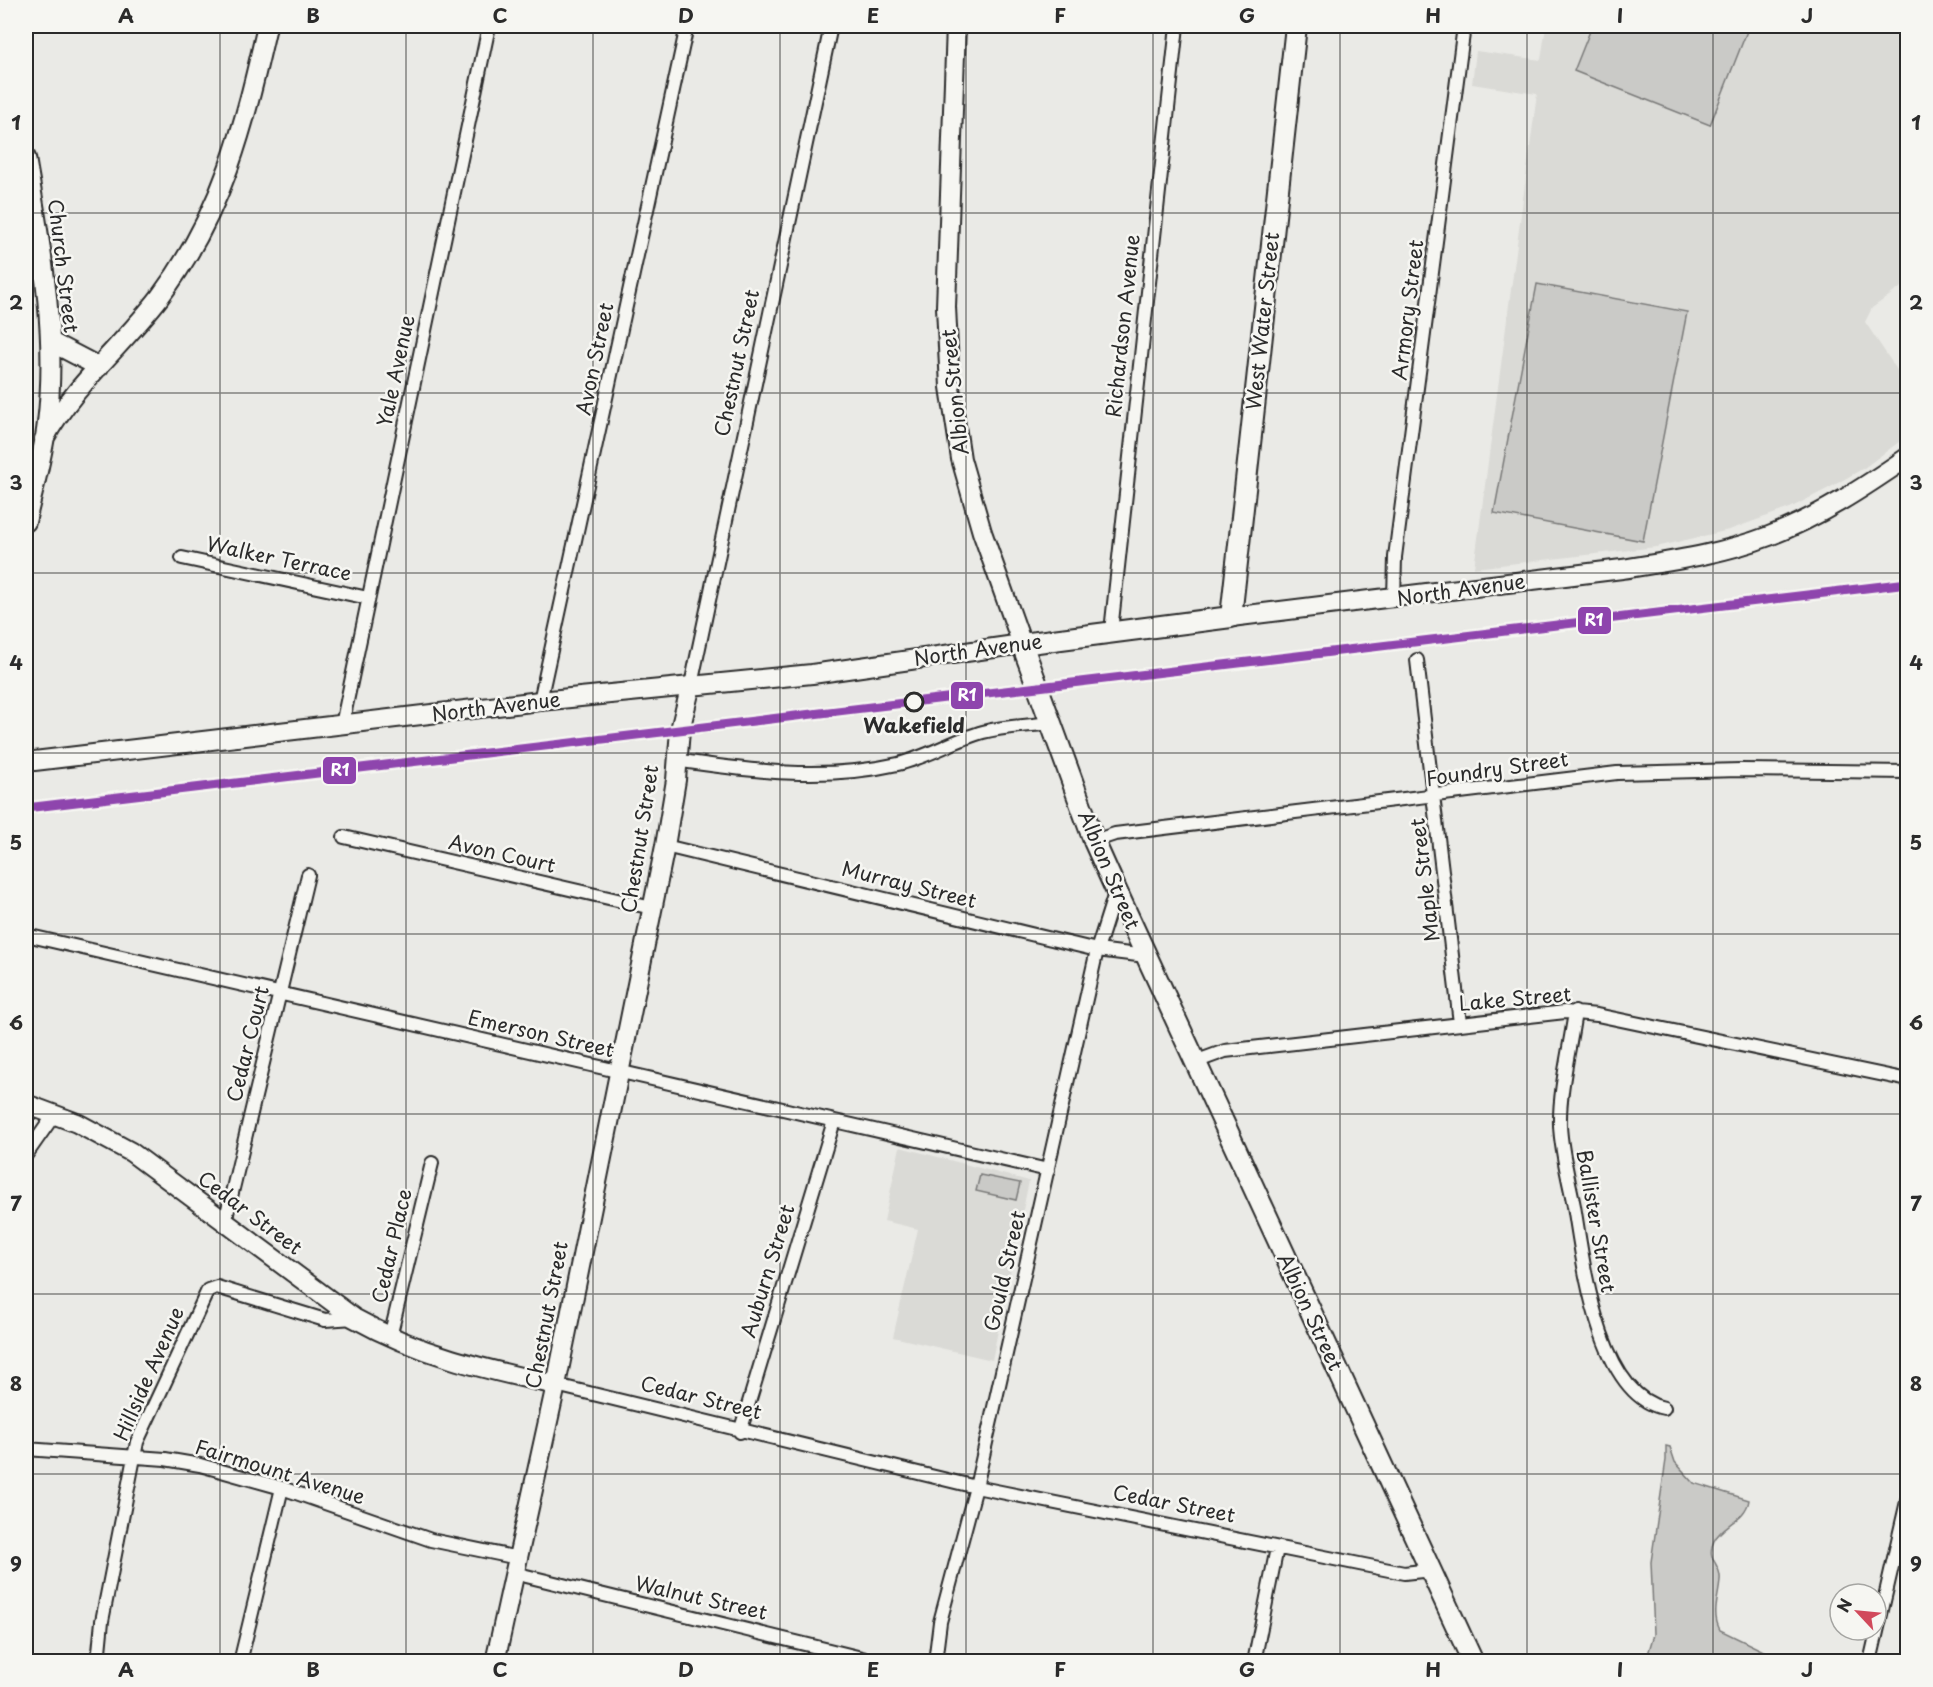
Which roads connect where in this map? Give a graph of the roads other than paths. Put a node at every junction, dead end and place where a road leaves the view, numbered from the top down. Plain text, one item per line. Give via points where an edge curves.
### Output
1 (267, 26) edge
2 (489, 26) edge
3 (687, 26) edge
4 (831, 26) edge
5 (956, 26) edge
6 (1177, 26) edge
7 (1296, 26) edge
8 (1464, 26) edge
9 (26, 158) edge
10 (51, 342) junction
11 (99, 367) junction
12 (44, 439) junction
13 (1908, 457) edge
14 (26, 522) edge
15 (182, 558) dead end
16 (368, 598) junction
17 (1394, 599) junction
18 (1231, 617) junction
19 (1111, 631) junction
20 (1022, 644) junction
21 (1417, 660) dead end
22 (691, 685) junction
23 (540, 701) junction
24 (1051, 723) junction
25 (342, 725) junction
26 (675, 760) junction
27 (26, 762) edge
28 (1908, 772) edge
29 (1435, 797) junction
30 (344, 837) dead end
31 (1094, 841) junction
32 (664, 846) junction
33 (308, 875) dead end
34 (1116, 890) junction
35 (652, 908) junction
36 (26, 935) edge
37 (1097, 950) junction
38 (1146, 956) junction
39 (280, 994) junction
40 (1575, 1012) junction
41 (1460, 1023) junction
42 (1195, 1062) junction
43 (619, 1072) junction
44 (1908, 1080) edge
45 (26, 1104) edge
46 (54, 1115) junction
47 (834, 1121) junction
48 (26, 1155) edge
49 (432, 1163) dead end
50 (1048, 1170) junction
51 (225, 1222) junction
52 (354, 1318) junction
53 (390, 1337) junction
54 (556, 1385) junction
55 (1664, 1408) dead end
56 (740, 1432) junction
57 (26, 1449) edge
58 (134, 1458) junction
59 (976, 1487) junction
60 (282, 1488) junction
61 (1908, 1497) edge
62 (1277, 1548) junction
63 (516, 1566) junction
64 (1431, 1570) junction
65 (827, 1648) junction
66 (242, 1654) dead end
67 (98, 1662) edge
68 (495, 1662) edge
69 (824, 1662) edge
70 (878, 1662) edge
71 (935, 1662) edge
72 (1254, 1662) edge
73 (1473, 1662) edge
74 (1870, 1662) edge

1 - 11 street via 243,130 217,197 168,286
2 - 16 street, Yale Avenue
3 - 23 street, Avon Street
4 - 22 street, Chestnut Street
5 - 20 street, Albion Street via 946,307 950,387 961,459
6 - 19 street, Richardson Avenue
7 - 18 main road, West Water Street
8 - 17 street, Armory Street via 1395,557
9 - 10 street, Church Street via 49,303
10 - 11 street
10 - 12 street, Church Street
11 - 12 street via 59,413
12 - 14 street, Church Street
13 - 17 street, North Avenue via 1830,508 1735,547 1682,560
15 - 16 street, Walker Terrace
16 - 25 street, Yale Avenue
17 - 18 street, North Avenue
18 - 19 main road, North Avenue
19 - 20 main road, North Avenue
20 - 22 street, North Avenue via 812,674
20 - 24 main road, Albion Street
21 - 29 street, Maple Street
22 - 23 street, North Avenue
22 - 26 street, Chestnut Street
23 - 25 street, North Avenue
24 - 26 street via 984,732 917,759 835,773 769,773
24 - 31 main road, Albion Street
25 - 27 street, North Avenue
26 - 32 street, Chestnut Street via 676,780
28 - 29 street, Foundry Street via 1661,770
29 - 31 street, Foundry Street via 1115,834
29 - 41 street, Maple Street
30 - 35 street, Avon Court
31 - 34 main road, Albion Street
32 - 35 street, Chestnut Street
32 - 37 street, Murray Street
33 - 39 street, Cedar Court
34 - 37 street, Gould Street
34 - 38 main road, Albion Street
35 - 43 street, Chestnut Street
36 - 39 street, Emerson Street
37 - 38 street, Murray Street
37 - 50 street, Gould Street
38 - 42 main road, Albion Street
39 - 43 street, Emerson Street
39 - 51 street, Cedar Court
40 - 41 street, Lake Street
40 - 44 street, Lake Street
40 - 55 street, Ballister Street via 1560,1128 1590,1298 1600,1333 1623,1376 1634,1392
41 - 42 street, Lake Street via 1225,1051
42 - 64 main road, Albion Street
43 - 47 street, Emerson Street
43 - 54 street, Chestnut Street
45 - 46 street, Cedar Street
46 - 48 street
46 - 51 street, Cedar Street via 116,1143
47 - 50 street, Emerson Street
47 - 56 street, Auburn Street
49 - 53 street, Cedar Place
50 - 59 street, Gould Street
51 - 52 street, Cedar Street
52 - 53 street, Cedar Street
52 - 58 street, Hillside Avenue via 325,1320 210,1287 138,1440
53 - 54 street, Cedar Street via 450,1360
54 - 56 street, Cedar Street
54 - 63 street, Chestnut Street
56 - 59 street, Cedar Street
57 - 58 street, Fairmount Avenue
58 - 60 street, Fairmount Avenue via 200,1465
58 - 67 street, Hillside Avenue via 102,1621
59 - 62 street, Cedar Street
59 - 71 street, Gould Street via 940,1622
60 - 63 street, Fairmount Avenue
60 - 66 street
61 - 74 street
62 - 64 street, Cedar Street via 1404,1573
62 - 72 street
63 - 65 street, Walnut Street
63 - 68 street, Chestnut Street
64 - 73 main road, Albion Street
65 - 69 street
65 - 70 street, Walnut Street

